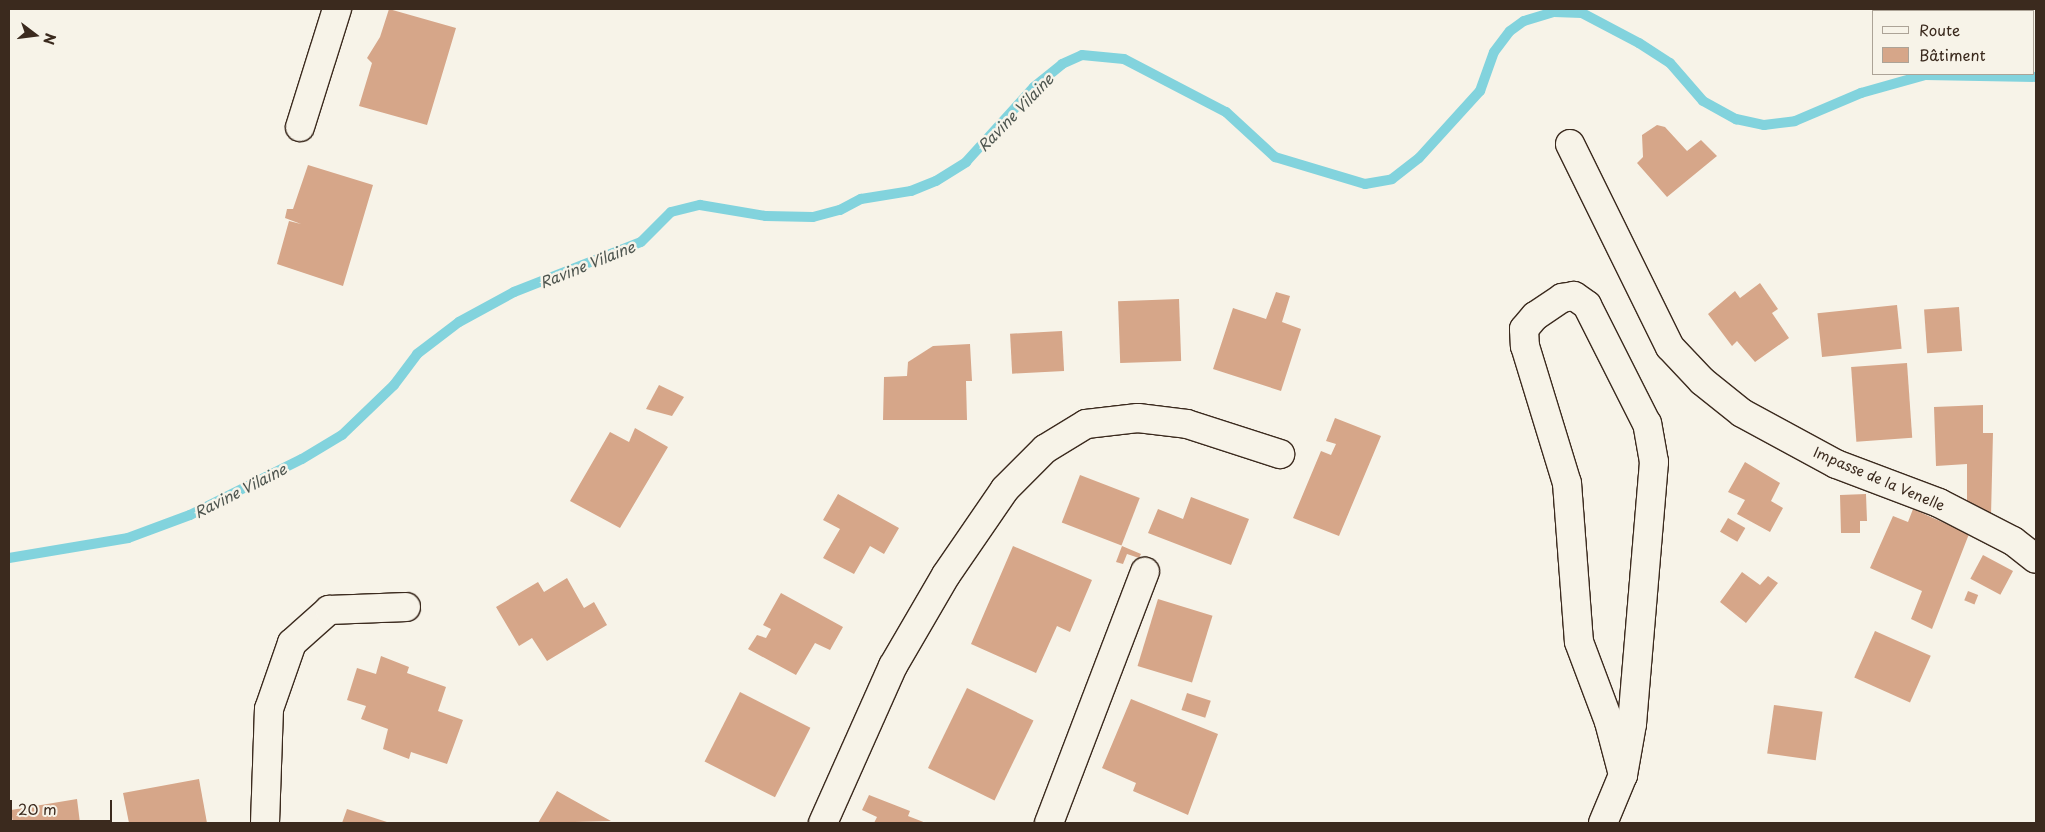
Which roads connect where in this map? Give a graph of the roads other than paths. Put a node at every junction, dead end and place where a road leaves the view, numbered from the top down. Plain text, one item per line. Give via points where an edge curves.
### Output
1 (337, 9) edge
2 (300, 128) dead end
3 (1570, 144) dead end
4 (1280, 454) dead end
5 (2036, 559) edge
6 (1145, 572) dead end
7 (406, 607) dead end
8 (1623, 775) junction
9 (265, 823) edge
10 (823, 823) edge
11 (1049, 823) edge
12 (1603, 823) edge

1 - 2 street
3 - 5 street, Impasse de la Venelle via 1670,347 1702,381 1742,413 1819,455 1939,503 2013,541
4 - 10 street via 1187,424 1138,418 1086,424 1046,449 1005,489 946,575 893,666
6 - 11 street
7 - 9 street via 329,610 292,643 269,709
8 - 8 street via 1632,724 1654,472 1652,438 1587,305 1574,296 1562,298 1535,316 1524,329 1525,346 1567,483 1579,642 1609,722
8 - 12 street

